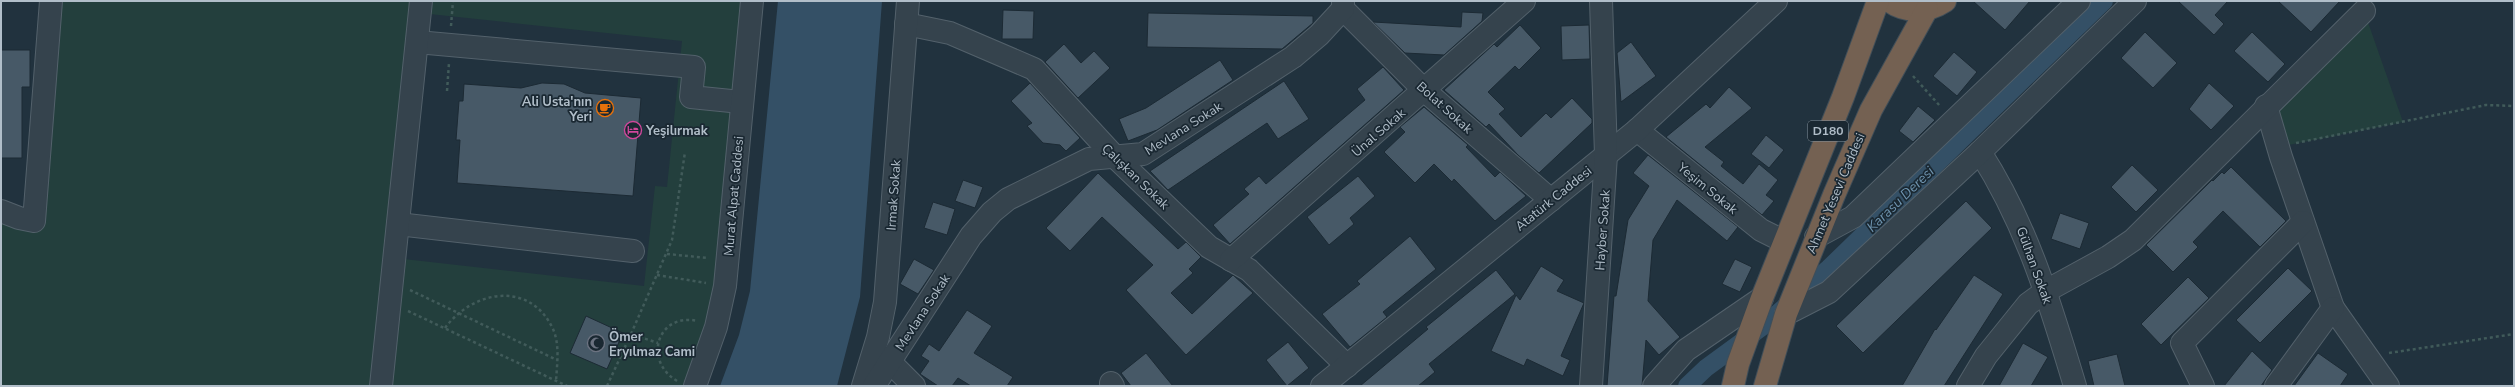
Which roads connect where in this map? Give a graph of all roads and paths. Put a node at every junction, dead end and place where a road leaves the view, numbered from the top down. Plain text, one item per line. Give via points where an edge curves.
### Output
1 (51, 1) edge
2 (421, 1) edge
3 (752, 1) edge
4 (908, 1) edge
5 (1524, 1) edge
6 (1601, 1) edge
7 (1776, 1) edge
8 (1878, 1) edge
9 (1889, 1) edge
10 (2079, 1) edge
11 (2135, 1) edge
12 (1343, 5) edge
13 (1936, 5) edge
14 (2364, 10) dead end
15 (906, 24) junction
16 (417, 42) junction
17 (1898, 62) junction
18 (1425, 91) junction
19 (741, 102) junction
20 (2266, 106) junction
21 (2514, 106) edge
22 (1954, 122) junction
23 (1637, 130) junction
24 (2278, 147) junction
25 (685, 152) dead end
26 (1980, 152) junction
27 (1606, 155) junction
28 (1115, 157) junction
29 (1551, 200) junction
30 (1, 211) edge
31 (2303, 222) junction
32 (398, 224) junction
33 (1813, 245) junction
34 (1780, 250) junction
35 (633, 251) dead end
36 (667, 254) junction
37 (728, 260) junction
38 (1231, 260) junction
39 (657, 275) junction
40 (725, 286) junction
41 (2046, 290) junction
42 (391, 291) junction
43 (1762, 298) junction
44 (2333, 308) junction
45 (458, 313) junction
46 (1786, 314) junction
47 (716, 327) junction
48 (445, 328) junction
49 (631, 334) junction
50 (2514, 334) edge
51 (658, 343) junction
52 (2367, 356) junction
53 (557, 360) junction
54 (890, 362) junction
55 (1347, 366) junction
56 (556, 381) junction
57 (688, 384) edge
58 (381, 386) edge
59 (567, 386) edge
60 (607, 386) edge
61 (863, 386) edge
62 (874, 386) edge
63 (914, 386) edge
64 (1322, 386) edge
65 (1592, 386) edge
66 (1654, 386) edge
67 (1733, 386) edge
68 (1765, 386) edge
69 (1968, 386) edge
70 (2075, 386) edge
71 (2203, 386) edge
72 (2276, 386) edge
73 (2388, 386) edge

1 - 30 street via 34,221
2 - 16 street
3 - 19 street, Murat Alpat Caddesi
4 - 15 street, Irmak Sokak
5 - 18 street, Ünal Sokak
6 - 27 street, Hayber Sokak
7 - 23 street, Atatürk Caddesi
8 - 34 highway, D180 via 1843,97
9 - 13 highway via 1903,8
10 - 22 street
11 - 26 street
12 - 18 street, Bolat Sokak
12 - 28 street, Mevlana Sokak via 1319,35 1287,61 1143,154
13 - 17 highway, Ahmet Yesevi Caddesi / D180
14 - 20 street
15 - 28 street, Çalışkan Sokak via 950,33 1034,69
15 - 61 street, Irmak Sokak via 885,302 878,337
16 - 19 street via 694,67 691,97
16 - 32 street
17 - 22 path
17 - 33 highway, Ahmet Yesevi Caddesi / D180 via 1871,110
18 - 29 street, Bolat Sokak
18 - 38 street, Ünal Sokak
19 - 37 street, Murat Alpat Caddesi
20 - 24 street
20 - 41 street via 2133,240 2108,257
21 - 24 path via 2486,105
22 - 33 street via 1853,216
23 - 27 street, Atatürk Caddesi
23 - 34 street, Yeşim Sokak via 1760,230
24 - 31 street
25 - 36 path via 677,211
26 - 41 street, Gülhan Sokak via 2001,184 2019,220
26 - 46 street via 1829,292
27 - 29 street, Atatürk Caddesi
27 - 65 street, Hayber Sokak
28 - 38 street, Çalışkan Sokak via 1209,247
28 - 54 street, Mevlana Sokak via 1089,159 1033,185 1008,199 992,212 972,236
29 - 55 street, Atatürk Caddesi
31 - 44 street
31 - 71 street via 2182,343
32 - 35 street
32 - 42 street
33 - 46 highway, Ahmet Yesevi Caddesi / D180
34 - 43 highway, D180
36 - 37 path
36 - 39 path
37 - 40 street, Murat Alpat Caddesi
38 - 55 street, Çalışkan Sokak via 1249,270
39 - 40 path
39 - 49 path
40 - 47 street, Murat Alpat Caddesi
41 - 69 street via 2028,304 2010,324
41 - 70 street, Gülhan Sokak
42 - 45 path
42 - 48 path
42 - 58 street
43 - 66 street via 1686,350
43 - 67 highway, D180 via 1738,364
44 - 52 street
44 - 72 street
45 - 48 path
45 - 53 path
45 - 53 path via 473,302 488,296 504,295 519,298 533,305 545,316 553,329 557,344
46 - 68 highway, Ahmet Yesevi Caddesi / D180
47 - 51 path via 692,320 678,321 666,328
47 - 57 street, Murat Alpat Caddesi
48 - 56 path
49 - 51 path
49 - 60 path
50 - 52 path
51 - 57 path via 657,353 661,366 670,376
52 - 73 street
53 - 56 path
54 - 62 street, Mevlana Sokak
54 - 63 street
55 - 64 street, Atatürk Caddesi
56 - 59 path

